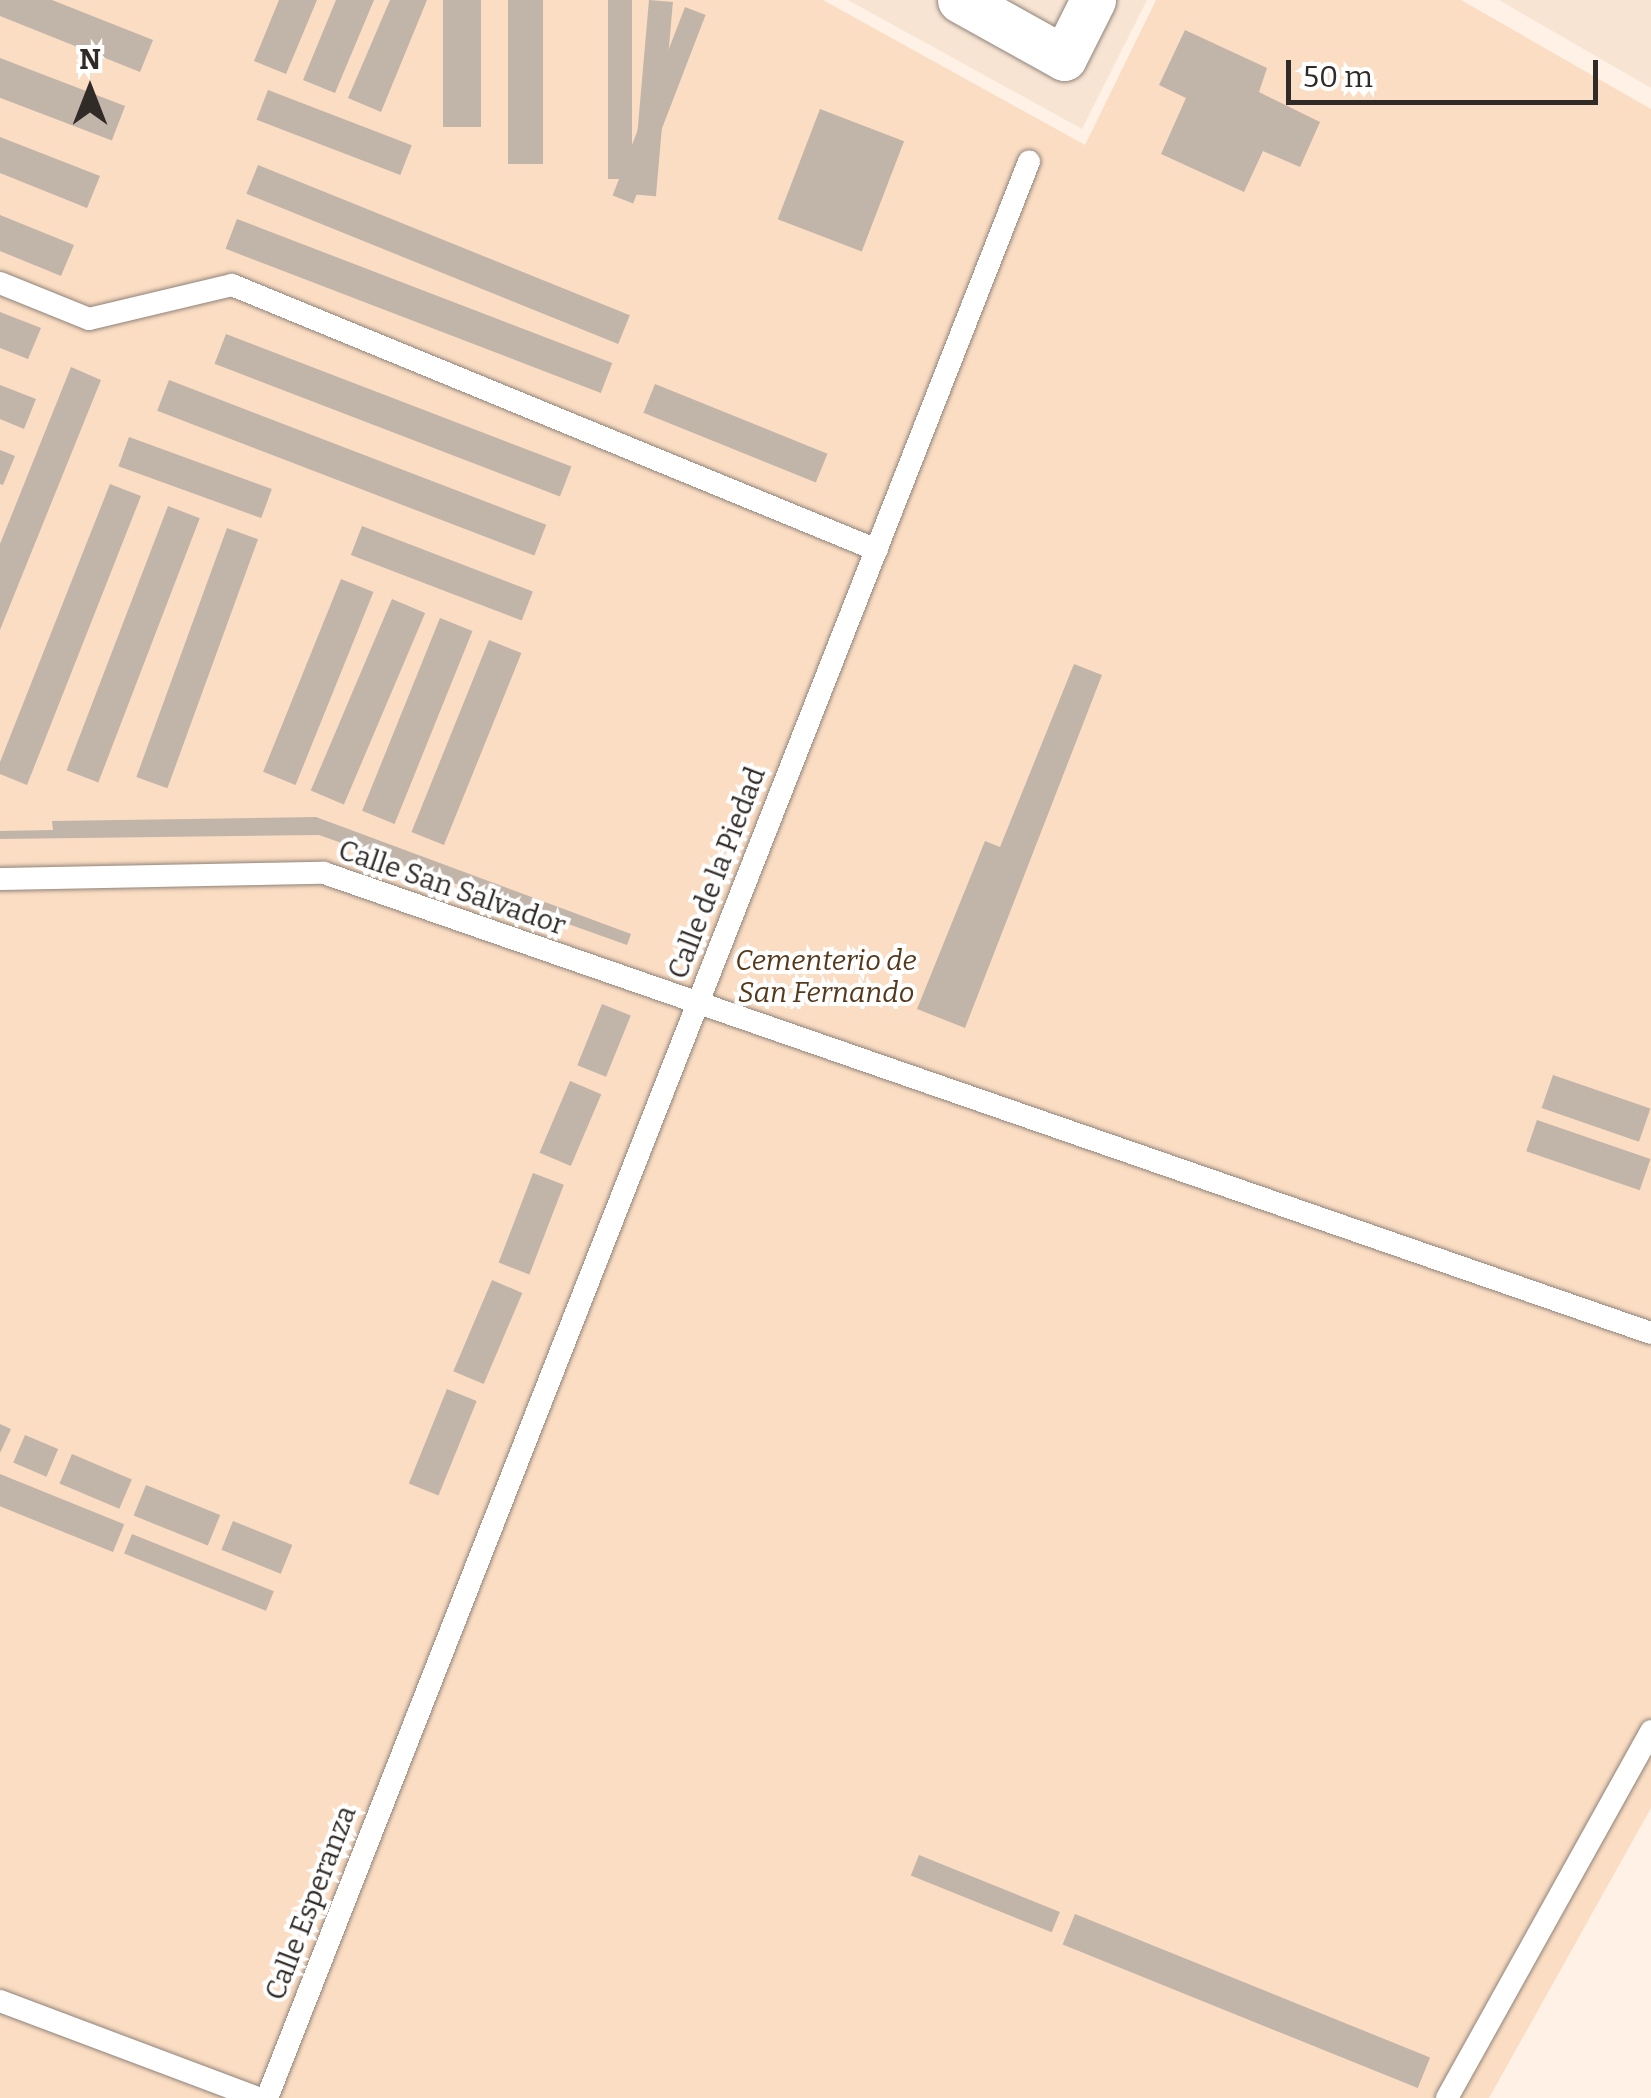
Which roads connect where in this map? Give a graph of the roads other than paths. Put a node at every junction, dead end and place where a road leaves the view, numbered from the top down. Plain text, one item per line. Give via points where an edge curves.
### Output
1 (960, 0) edge
2 (1092, 0) edge
3 (1029, 162) dead end
4 (0, 283) edge
5 (877, 550) junction
6 (0, 879) edge
7 (698, 1004) junction
8 (1651, 1333) edge
9 (412, 1729) joint
10 (1651, 1730) edge
11 (0, 2001) edge
12 (258, 2098) edge
13 (266, 2098) edge
14 (1447, 2098) edge

1 - 2 street via 1064,58
3 - 5 lane, Calle de la Piedad
4 - 5 lane via 88,318 232,285
5 - 7 lane, Calle de la Piedad
6 - 7 lane, Calle San Salvador via 324,873
7 - 8 lane, Calle San Salvador
7 - 9 lane, Calle de la Piedad
9 - 13 lane, Calle Esperanza
10 - 14 lane
11 - 12 lane

